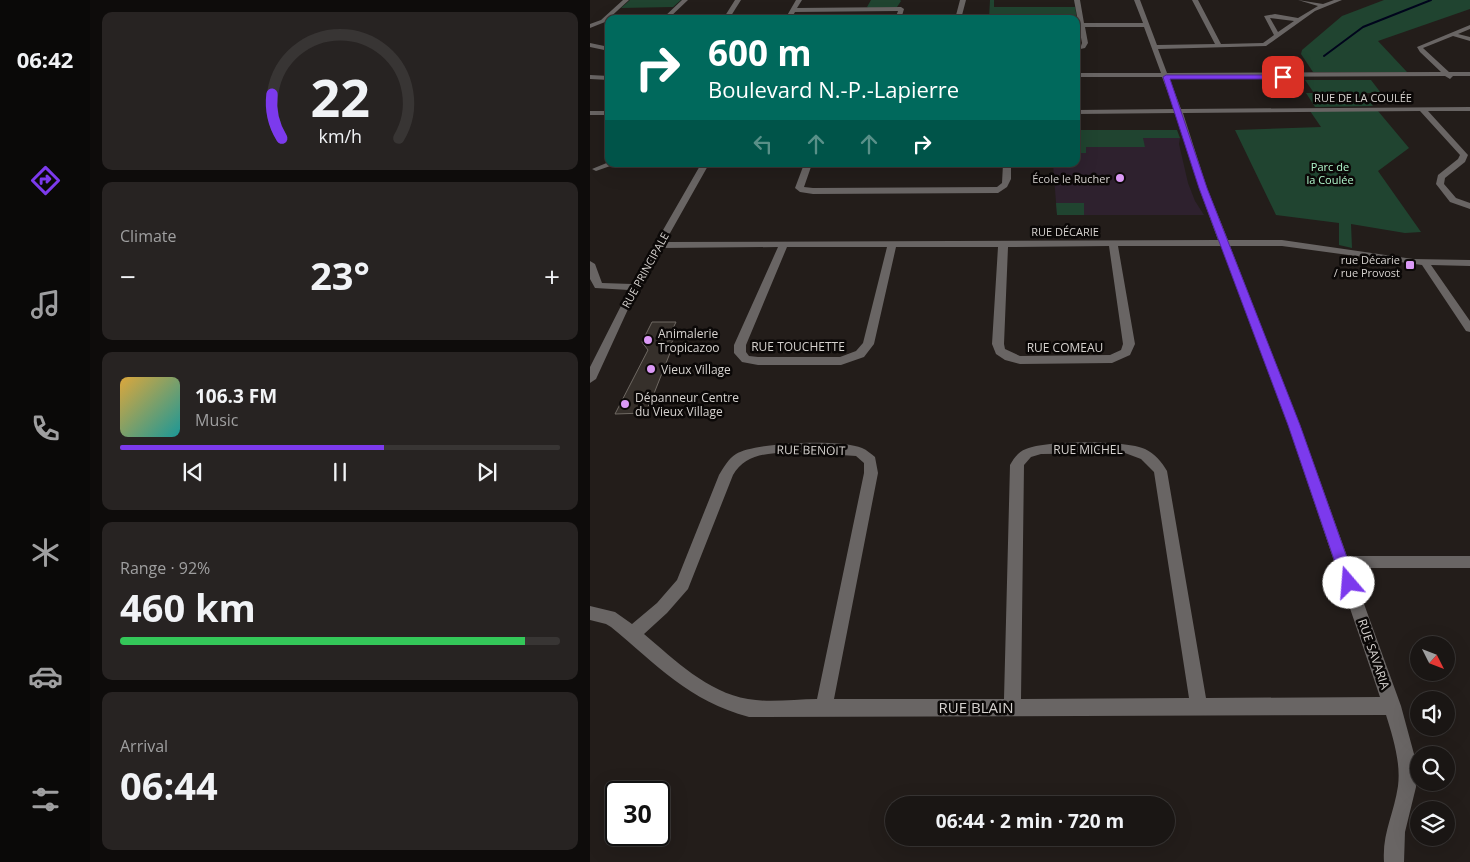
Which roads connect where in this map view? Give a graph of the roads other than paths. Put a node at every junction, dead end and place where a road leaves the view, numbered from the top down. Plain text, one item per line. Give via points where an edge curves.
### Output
1 (626, 0) edge
2 (685, 0) edge
3 (738, 0) edge
4 (799, 0) edge
5 (806, 0) edge
6 (963, 0) edge
7 (1077, 0) edge
8 (1138, 0) edge
9 (1195, 0) edge
10 (1301, 0) edge
11 (1339, 0) edge
12 (865, 2) dead end
13 (904, 2) dead end
14 (1323, 6) junction
15 (901, 9) junction
16 (794, 10) junction
17 (801, 10) junction
18 (862, 10) junction
19 (610, 15) edge
20 (669, 15) edge
21 (729, 15) edge
22 (791, 15) edge
23 (798, 15) edge
24 (899, 15) edge
25 (959, 15) edge
26 (605, 19) edge
27 (1298, 20) junction
28 (1146, 24) junction
29 (1082, 25) junction
30 (590, 26) edge
31 (1470, 27) edge
32 (1452, 34) junction
33 (1278, 36) junction
34 (1470, 39) edge
35 (590, 45) edge
36 (1080, 46) edge
37 (1155, 47) junction
38 (1220, 47) junction
39 (605, 48) edge
40 (1080, 76) edge
41 (1165, 76) junction
42 (1449, 76) junction
43 (1470, 76) edge
44 (590, 78) edge
45 (605, 79) edge
46 (1422, 109) junction
47 (1470, 109) edge
48 (1080, 112) edge
49 (1179, 112) junction
50 (590, 113) edge
51 (605, 113) edge
52 (605, 166) edge
53 (703, 167) edge
54 (807, 167) edge
55 (1007, 167) edge
56 (596, 169) dead end
57 (1470, 206) edge
58 (1113, 243) junction
59 (1225, 243) junction
60 (784, 244) junction
61 (892, 244) junction
62 (1003, 244) junction
63 (659, 245) junction
64 (1425, 263) junction
65 (1470, 263) edge
66 (590, 264) edge
67 (635, 287) junction
68 (1470, 329) edge
69 (590, 379) edge
70 (1342, 562) junction
71 (1470, 562) edge
72 (590, 613) edge
73 (633, 634) junction
74 (1392, 706) junction
75 (1012, 707) junction
76 (824, 708) junction
77 (1199, 708) junction
78 (1394, 862) edge

1 - 19 street
2 - 20 street
3 - 21 street
4 - 16 street
5 - 17 street
6 - 25 street
7 - 29 street
8 - 28 street, RUE SAVARIA
9 - 38 street
10 - 14 street
11 - 14 street
12 - 18 street
13 - 15 street
14 - 27 street
15 - 18 street
15 - 24 street
16 - 17 street
16 - 22 street
17 - 18 street
17 - 23 street
26 - 30 street
27 - 33 street
27 - 33 street via 1266,17
28 - 29 street
28 - 37 street, RUE SAVARIA
29 - 36 street via 1085,44
31 - 32 street
32 - 34 street
32 - 42 street via 1420,48
33 - 38 street via 1259,46
35 - 39 street
37 - 38 street
37 - 41 street, RUE SAVARIA
40 - 41 street
41 - 42 street
41 - 49 street, RUE SAVARIA
42 - 43 street
44 - 45 street
46 - 47 street, RUE DE LA COULÉE
46 - 49 street, RUE DE LA COULÉE
46 - 57 street via 1464,155 1441,177 1439,183 1453,200
48 - 49 street, RUE DE LA COULÉE
49 - 59 street, RUE SAVARIA via 1203,188
50 - 51 street
52 - 56 street
53 - 63 street, RUE PRINCIPALE
54 - 55 street via 799,188 813,191 998,190 1007,183
58 - 59 street, RUE DÉCARIE
58 - 62 street, RUE DÉCARIE
58 - 62 street, RUE COMEAU via 1129,348 1122,355 1106,360 1020,360 1000,351
59 - 64 street, RUE DÉCARIE via 1294,243
59 - 70 street, RUE SAVARIA
60 - 61 street, RUE DÉCARIE
60 - 61 street, RUE TOUCHETTE via 740,345 740,353 746,359 841,361 860,354 868,344
60 - 63 street, RUE DÉCARIE
61 - 62 street, RUE DÉCARIE
63 - 67 street, RUE PRINCIPALE
64 - 65 street, RUE DÉCARIE
64 - 68 street
66 - 67 street via 599,286
67 - 69 street, RUE PRINCIPALE
70 - 71 street
70 - 74 street, RUE SAVARIA
72 - 73 street, RUE BLAIN via 609,617
73 - 76 street, RUE BLAIN via 690,682 723,702 749,708
73 - 76 street, RUE BENOIT via 683,584 734,462 748,453 766,449 860,452 870,461 872,473
74 - 77 street, RUE BLAIN
74 - 78 street, RUE SAVARIA via 1402,739 1407,773 1407,786 1392,840
75 - 76 street, RUE BLAIN
75 - 77 street, RUE BLAIN
75 - 77 street, RUE MICHEL via 1017,465 1029,452 1041,449 1126,448 1147,455 1160,471

